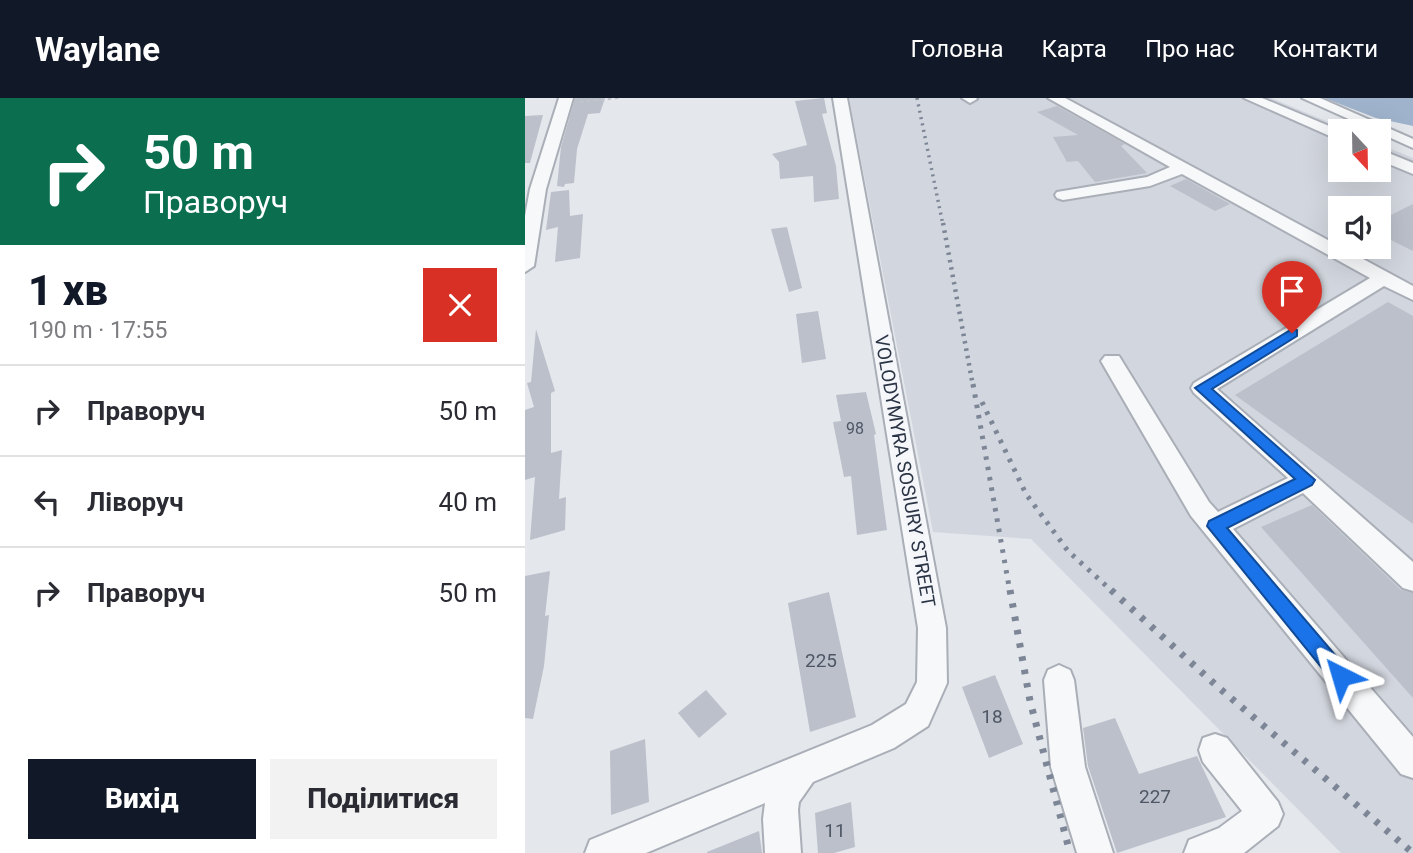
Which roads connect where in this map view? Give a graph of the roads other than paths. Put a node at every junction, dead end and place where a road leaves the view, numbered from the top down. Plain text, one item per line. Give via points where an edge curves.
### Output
1 (841, 98) edge
2 (1055, 98) edge
3 (1251, 98) edge
4 (1309, 98) edge
5 (565, 101) edge
6 (1328, 131) edge
7 (1413, 144) edge
8 (1391, 159) edge
9 (1180, 169) junction
10 (1413, 169) edge
11 (532, 190) edge
12 (1063, 195) dead end
13 (525, 266) edge
14 (1383, 278) junction
15 (1413, 294) edge
16 (1112, 361) dead end
17 (1307, 480) junction
18 (1215, 526) junction
19 (1413, 579) edge
20 (1059, 680) dead end
21 (1215, 750) dead end
22 (1413, 762) edge
23 (802, 772) junction
24 (1223, 849) edge
25 (603, 853) edge
26 (783, 853) edge
27 (1095, 853) edge

1 - 23 street, VOLODYMYRA SOSIURY STREET via 932,628 932,683 917,715 883,737
2 - 9 street
3 - 6 street
4 - 7 street
5 - 11 street
8 - 10 street
9 - 12 street via 1150,181
9 - 14 street
11 - 13 street
14 - 15 street
14 - 17 street via 1202,388
16 - 18 street via 1200,509
17 - 18 street
17 - 19 street
18 - 22 street
20 - 27 street via 1067,767
21 - 24 street via 1266,814
23 - 25 street, VOLODYMYRA SOSIURY STREET
23 - 26 street via 786,788 779,807

